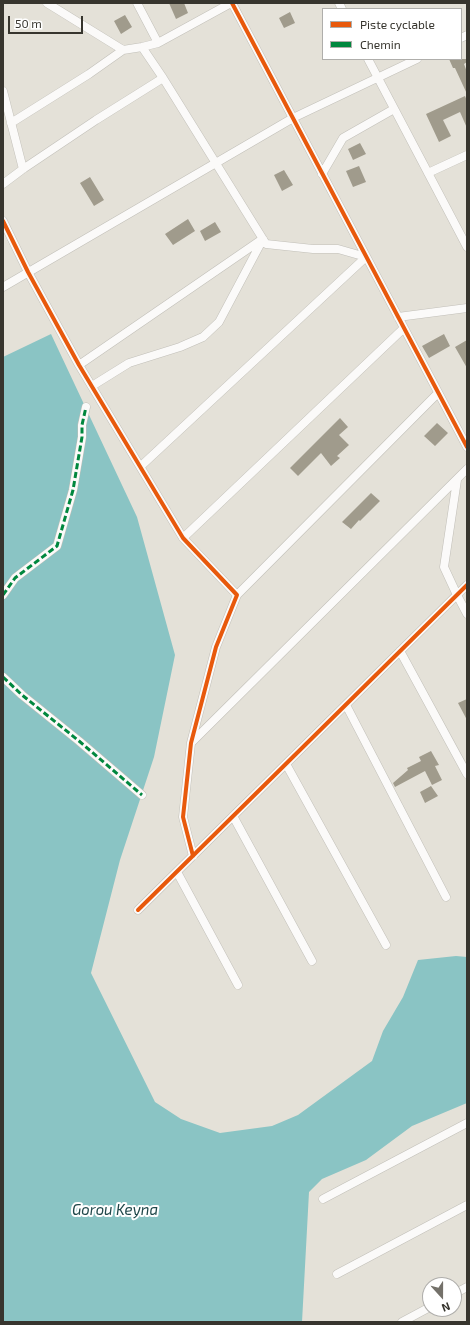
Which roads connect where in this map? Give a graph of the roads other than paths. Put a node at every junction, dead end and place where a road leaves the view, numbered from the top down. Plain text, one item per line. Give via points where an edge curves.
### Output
1 (48, 3) edge
2 (137, 3) edge
3 (231, 3) edge
4 (158, 42) junction
5 (142, 47) junction
6 (122, 50) junction
7 (369, 60) edge
8 (415, 60) edge
9 (163, 78) junction
10 (378, 78) junction
11 (3, 91) edge
12 (394, 109) junction
13 (293, 118) junction
14 (11, 123) junction
15 (467, 155) edge
16 (216, 164) junction
17 (22, 169) junction
18 (428, 173) junction
19 (322, 174) junction
20 (3, 184) edge
21 (3, 221) edge
22 (263, 238) junction
23 (467, 247) edge
24 (366, 257) junction
25 (28, 272) junction
26 (3, 287) edge
27 (467, 308) edge
28 (398, 317) junction
29 (404, 328) junction
30 (79, 365) junction
31 (92, 386) junction
32 (438, 394) junction
33 (86, 407) dead end
34 (467, 447) edge
35 (140, 466) junction
36 (467, 469) edge
37 (457, 480) junction
38 (183, 538) junction
39 (467, 585) edge
40 (3, 595) edge
41 (237, 595) junction
42 (457, 595) junction
43 (467, 614) edge
44 (400, 651) junction
45 (3, 677) edge
46 (346, 705) junction
47 (191, 743) junction
48 (286, 764) junction
49 (467, 774) edge
50 (142, 796) dead end
51 (233, 816) junction
52 (193, 856) junction
53 (177, 872) junction
54 (446, 897) dead end
55 (138, 910) dead end
56 (386, 945) dead end
57 (312, 961) dead end
58 (238, 985) dead end
59 (467, 1123) edge
60 (322, 1200) dead end
61 (467, 1205) edge
62 (337, 1274) dead end
63 (422, 1311) edge
64 (402, 1322) edge

1 - 6 street
2 - 4 street
3 - 4 street
3 - 13 street
4 - 5 street
5 - 6 street
5 - 9 street
6 - 14 street
7 - 10 street
8 - 10 street
9 - 16 street
9 - 17 street
10 - 12 street
10 - 13 street
11 - 14 street
12 - 18 street
12 - 19 street via 343,138
13 - 16 street
13 - 19 street
14 - 17 street
15 - 18 street
16 - 22 street
16 - 25 street
17 - 20 street
18 - 23 street
19 - 24 street
21 - 25 street
22 - 24 street via 266,244 312,250 338,249
22 - 30 street
22 - 31 street via 219,322 203,337 130,363
24 - 28 street
24 - 35 street
25 - 26 street
25 - 30 street
27 - 28 street
28 - 29 street
29 - 32 street
29 - 38 street
30 - 31 street
31 - 35 street
32 - 34 street
32 - 41 street
33 - 40 street via 73,490 57,546 15,578
35 - 38 street
36 - 37 street
37 - 42 street via 444,567
37 - 47 street
38 - 41 street
39 - 42 street
41 - 47 street via 216,647
42 - 43 street
42 - 44 street
44 - 46 street
44 - 49 street
45 - 50 street
46 - 48 street
46 - 54 street
47 - 52 street via 183,818
48 - 51 street
48 - 56 street
51 - 52 street
51 - 57 street
52 - 53 street
53 - 55 street
53 - 58 street
59 - 60 street
61 - 62 street
63 - 64 street

